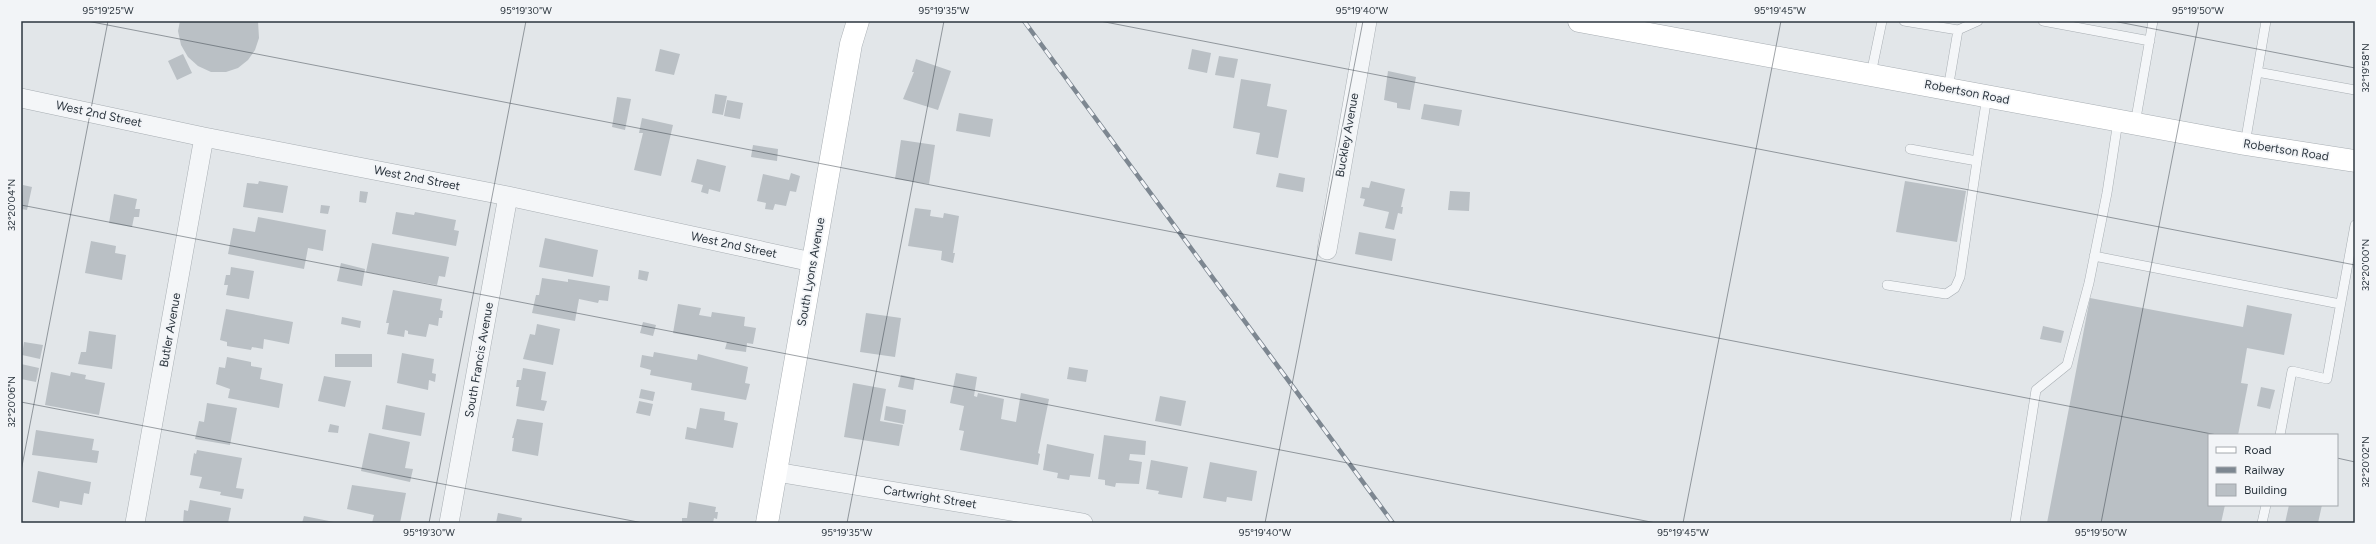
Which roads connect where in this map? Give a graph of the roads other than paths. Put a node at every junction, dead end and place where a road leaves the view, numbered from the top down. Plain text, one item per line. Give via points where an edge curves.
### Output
1 (858, 21) edge
2 (1367, 21) edge
3 (1579, 21) edge
4 (1882, 21) edge
5 (1904, 21) edge
6 (1978, 21) edge
7 (2043, 21) edge
8 (2153, 21) edge
9 (2266, 21) edge
10 (1958, 30) junction
11 (2150, 41) junction
12 (2257, 72) junction
13 (1871, 74) junction
14 (1948, 89) junction
15 (2355, 90) edge
16 (1987, 96) junction
17 (21, 98) edge
18 (2127, 122) junction
19 (204, 137) junction
20 (2245, 144) junction
21 (1910, 149) dead end
22 (1977, 161) junction
23 (2355, 161) edge
24 (508, 196) junction
25 (2355, 225) edge
26 (1326, 250) dead end
27 (2094, 256) junction
28 (812, 262) junction
29 (1887, 285) dead end
30 (2340, 304) junction
31 (2280, 434) edge
32 (776, 472) junction
33 (2266, 506) edge
34 (135, 523) edge
35 (449, 523) edge
36 (767, 523) edge
37 (1083, 523) edge
38 (2015, 523) edge
39 (2262, 523) edge

1 - 28 street, South Lyons Avenue via 851,44
2 - 26 street, Buckley Avenue
3 - 13 street, Robertson Road
4 - 13 lane
5 - 10 lane
6 - 10 lane
7 - 11 lane
8 - 11 lane
9 - 12 lane
10 - 14 lane
11 - 18 lane
12 - 15 lane
12 - 20 lane
13 - 14 street, Robertson Road
14 - 16 street, Robertson Road
16 - 18 street, Robertson Road
16 - 22 lane
17 - 19 street, West 2nd Street
18 - 20 street, Robertson Road
18 - 27 lane via 2107,193
19 - 24 street, West 2nd Street
19 - 34 street, Butler Avenue
20 - 23 street, Robertson Road
21 - 22 lane
22 - 29 lane via 1960,277 1955,288 1946,294
24 - 28 street, West 2nd Street
24 - 35 street, South Francis Avenue
25 - 30 lane
27 - 30 lane
27 - 38 lane via 2067,365 2036,390
28 - 32 street, South Lyons Avenue
30 - 31 lane via 2327,378 2292,371
32 - 36 street, South Lyons Avenue
32 - 37 street, Cartwright Street
33 - 39 lane

